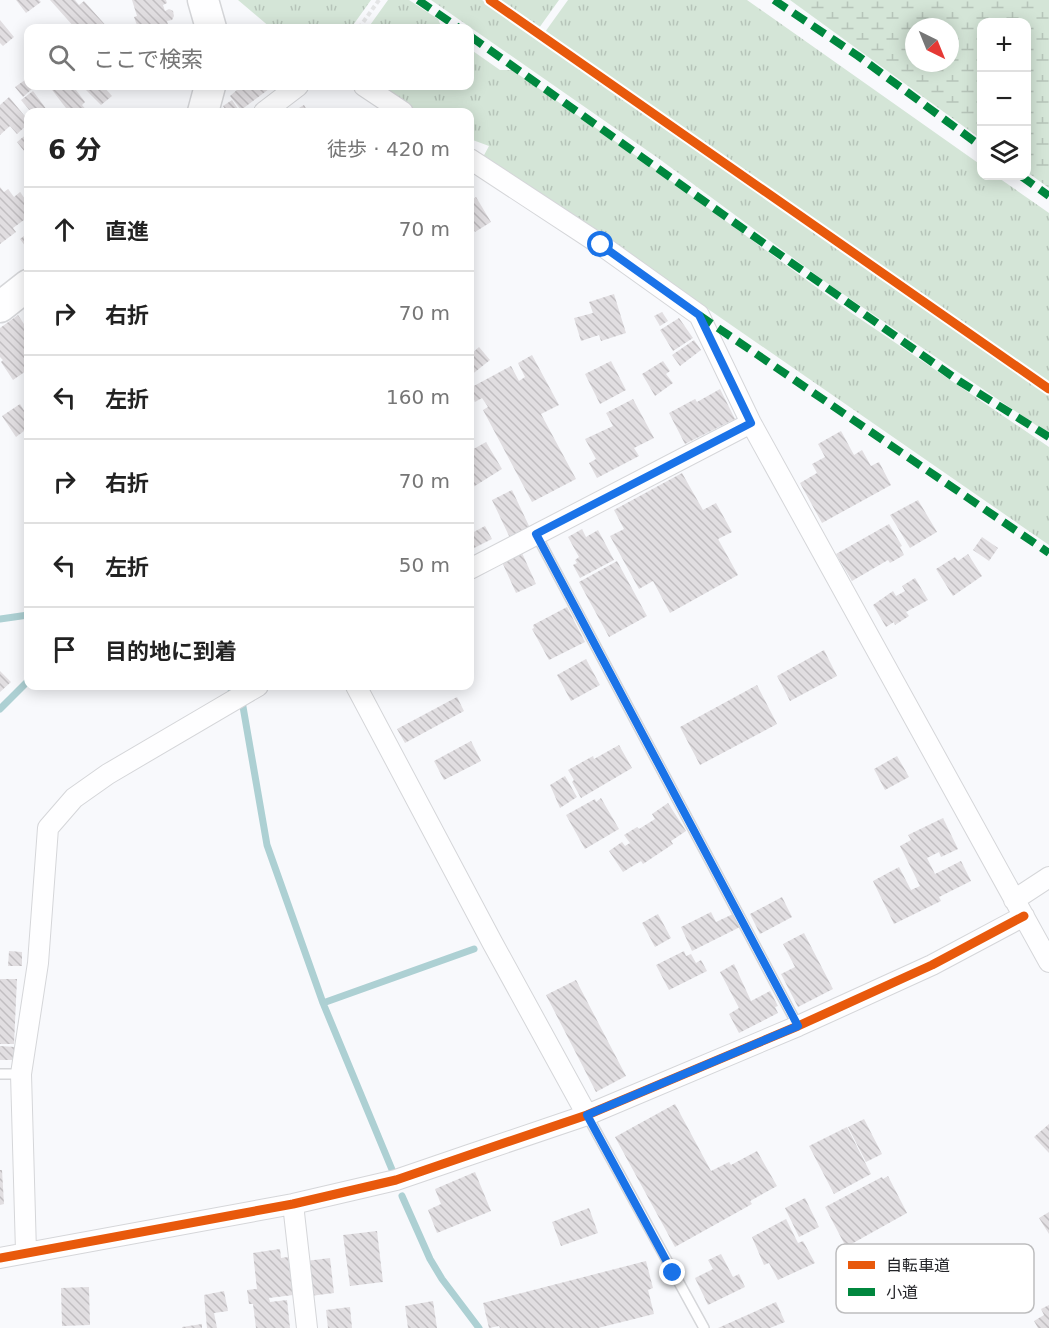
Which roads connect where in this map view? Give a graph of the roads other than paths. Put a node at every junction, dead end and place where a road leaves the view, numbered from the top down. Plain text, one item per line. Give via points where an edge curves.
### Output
1 (203, 0) edge
2 (210, 24) edge
3 (209, 90) edge
4 (293, 90) edge
5 (370, 90) edge
6 (204, 108) edge
7 (269, 108) edge
8 (397, 108) edge
9 (474, 162) edge
10 (24, 288) edge
11 (0, 307) edge
12 (751, 423) junction
13 (536, 534) junction
14 (474, 567) edge
15 (251, 690) edge
16 (358, 690) edge
17 (1049, 877) edge
18 (1019, 908) junction
19 (1049, 962) edge
20 (798, 1026) junction
21 (0, 1074) edge
22 (21, 1074) junction
23 (587, 1115) junction
24 (293, 1204) junction
25 (26, 1252) junction
26 (0, 1258) edge
27 (307, 1328) edge
28 (704, 1328) edge

1 - 2 main road
3 - 6 main road
4 - 7 street
5 - 8 street
9 - 12 street via 699,315
10 - 11 main road
12 - 13 street
12 - 18 street
13 - 14 street
13 - 20 lane
15 - 22 street via 108,774 74,798 48,828 38,963
16 - 23 street
17 - 18 street
18 - 19 street
18 - 20 street via 932,965
20 - 23 street
21 - 22 lane
22 - 25 street
23 - 24 street via 396,1180
23 - 28 lane
24 - 25 street
24 - 27 street
25 - 26 street

